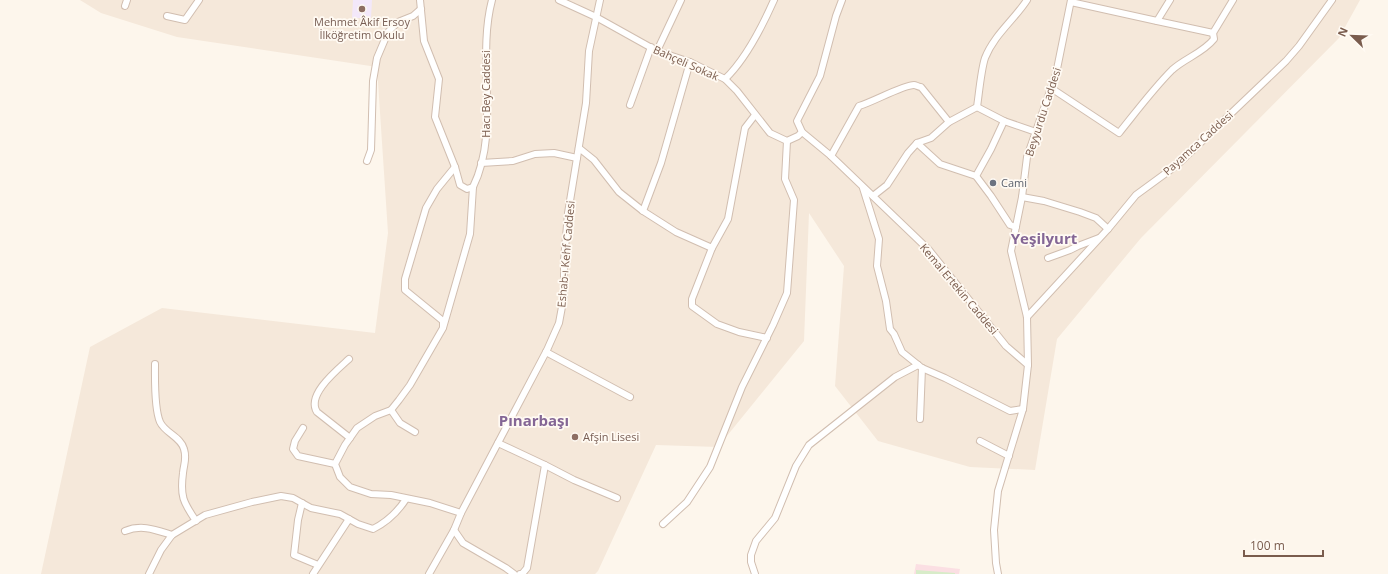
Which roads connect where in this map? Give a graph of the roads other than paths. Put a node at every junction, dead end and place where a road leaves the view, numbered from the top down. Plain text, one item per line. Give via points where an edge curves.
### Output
1 (199, 0) edge
2 (420, 0) edge
3 (492, 0) edge
4 (559, 0) edge
5 (600, 0) edge
6 (681, 0) edge
7 (774, 0) edge
8 (842, 0) edge
9 (1027, 0) edge
10 (1170, 0) edge
11 (1233, 0) edge
12 (1332, 0) edge
13 (1071, 1) edge
14 (420, 9) junction
15 (167, 16) dead end
16 (596, 17) junction
17 (1157, 21) junction
18 (1213, 33) junction
19 (651, 47) junction
20 (657, 51) junction
21 (690, 62) junction
22 (725, 80) junction
23 (1051, 88) junction
24 (630, 105) dead end
25 (977, 107) junction
26 (755, 115) junction
27 (1004, 121) junction
28 (949, 122) junction
29 (802, 132) junction
30 (1036, 132) junction
31 (787, 141) junction
32 (917, 143) junction
33 (579, 148) junction
34 (831, 156) junction
35 (577, 158) junction
36 (367, 161) dead end
37 (480, 163) junction
38 (455, 167) junction
39 (976, 176) junction
40 (473, 187) junction
41 (862, 187) junction
42 (873, 196) junction
43 (1022, 198) junction
44 (643, 211) junction
45 (1016, 227) junction
46 (1108, 229) junction
47 (1100, 237) junction
48 (712, 248) junction
49 (1048, 258) dead end
50 (1027, 317) junction
51 (443, 328) junction
52 (767, 338) junction
53 (546, 352) junction
54 (349, 360) dead end
55 (155, 364) dead end
56 (1028, 365) junction
57 (920, 367) junction
58 (630, 397) dead end
59 (1023, 409) junction
60 (391, 410) junction
61 (920, 419) dead end
62 (303, 428) dead end
63 (415, 432) dead end
64 (350, 438) junction
65 (980, 441) dead end
66 (498, 443) junction
67 (1009, 456) junction
68 (335, 464) junction
69 (545, 465) junction
70 (616, 498) dead end
71 (406, 499) junction
72 (302, 503) junction
73 (461, 513) junction
74 (349, 519) junction
75 (196, 521) junction
76 (663, 524) dead end
77 (454, 530) junction
78 (126, 531) dead end
79 (172, 535) junction
80 (318, 565) junction
81 (149, 574) edge
82 (313, 574) edge
83 (429, 574) edge
84 (514, 574) edge
85 (520, 574) edge
86 (755, 574) edge
87 (998, 574) edge

1 - 15 street via 184,20
2 - 14 street
3 - 37 street, Hacı Bey Caddesi via 486,42 486,144
4 - 16 street, Bahçeli Sokak
5 - 16 street, Eshab-ı Kehf Caddesi
6 - 20 street
7 - 22 street via 762,28
8 - 29 street via 820,76 797,122
9 - 25 street via 996,38 985,59
10 - 17 street
11 - 18 street
12 - 46 street, Payamca Caddesi via 1286,61 1177,165 1136,195
13 - 17 street
13 - 23 street, Beyyurdu Caddesi
14 - 36 street via 413,16 398,22 388,32 377,58 373,81 371,150
14 - 38 street via 424,41 439,79 435,117
16 - 19 street, Bahçeli Sokak
16 - 33 street, Eshab-ı Kehf Caddesi via 589,51 586,103
17 - 18 street
18 - 23 street via 1214,39 1209,46 1173,69 1119,133
19 - 20 street, Bahçeli Sokak
19 - 24 street
20 - 21 street, Bahçeli Sokak
21 - 22 street, Bahçeli Sokak
21 - 44 street via 661,163
22 - 26 street, Bahçeli Sokak via 738,91
23 - 30 street, Beyyurdu Caddesi
25 - 27 street
25 - 28 street
26 - 31 street, Bahçeli Sokak via 770,133
26 - 48 street via 745,128 728,219
27 - 30 street
27 - 39 street
28 - 32 street via 931,138
28 - 34 street via 921,87 914,85 859,106
29 - 31 street
29 - 34 street, Kemal Ertekin Caddesi
30 - 43 street, Beyyurdu Caddesi via 1027,157
31 - 52 street via 785,179 794,200 787,293
32 - 39 street via 940,164
32 - 42 street via 887,185
33 - 35 street, Eshab-ı Kehf Caddesi
33 - 44 street via 594,160 619,192
34 - 41 street, Kemal Ertekin Caddesi
35 - 37 street via 554,153 535,154 513,161
35 - 53 street, Eshab-ı Kehf Caddesi via 568,213 564,296 559,323
37 - 40 street, Hacı Bey Caddesi
38 - 40 street via 460,184 467,189
38 - 51 street via 426,208 405,279 405,290 443,321
39 - 45 street via 1010,225
40 - 51 street, Hacı Bey Caddesi via 470,234
41 - 42 street, Kemal Ertekin Caddesi
41 - 57 street via 879,239 877,266 890,329 902,352
42 - 56 street, Kemal Ertekin Caddesi via 929,250 1006,346
43 - 45 street, Beyyurdu Caddesi
43 - 46 street via 1044,201 1086,214 1096,218
44 - 48 street via 676,232
45 - 50 street, Beyyurdu Caddesi via 1011,252
46 - 47 street, Payamca Caddesi
47 - 49 street
47 - 50 street, Payamca Caddesi
48 - 52 street via 692,299 692,306 717,324
50 - 56 street, Beyyurdu Caddesi
51 - 60 street, Hacı Bey Caddesi via 410,385
52 - 76 street via 742,387 710,467 688,502
53 - 58 street
53 - 66 street, Eshab-ı Kehf Caddesi
54 - 64 street via 322,386 314,407
55 - 75 street via 160,422 184,446 186,458 181,492 185,505
56 - 59 street
57 - 59 street via 1010,411
57 - 61 street
57 - 86 street via 895,377 810,446 796,466 775,518 756,542 751,555
59 - 67 street
60 - 63 street via 400,422
60 - 64 street via 375,416 357,428
62 - 68 street via 293,449 298,456
64 - 68 street
65 - 67 street
66 - 69 street
66 - 73 street, Eshab-ı Kehf Caddesi
67 - 87 street via 998,490 994,530
68 - 71 street via 340,477 350,487 371,494
69 - 70 street
69 - 85 street via 527,568
71 - 73 street via 430,503
71 - 74 street via 386,522 373,529
72 - 74 street
72 - 75 street via 281,496 205,515
72 - 80 street via 294,555
73 - 77 street, Eshab-ı Kehf Caddesi
74 - 80 street
75 - 79 street
77 - 83 street, Eshab-ı Kehf Caddesi
77 - 84 street via 463,543
78 - 79 street via 134,527 148,528
79 - 81 street
80 - 82 street

